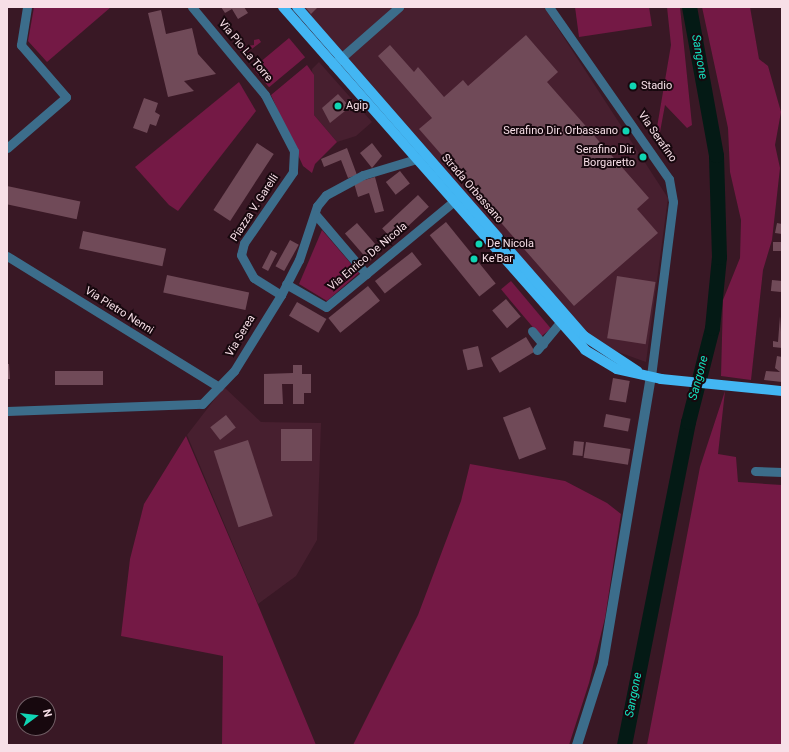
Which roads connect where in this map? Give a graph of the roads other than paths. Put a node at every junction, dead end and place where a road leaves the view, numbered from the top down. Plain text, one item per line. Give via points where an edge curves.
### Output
1 (27, 7) edge
2 (192, 7) edge
3 (283, 7) edge
4 (297, 7) edge
5 (399, 7) edge
6 (549, 7) edge
7 (337, 61) junction
8 (7, 148) edge
9 (295, 158) joint
10 (421, 158) junction
11 (457, 199) junction
12 (315, 214) junction
13 (7, 256) edge
14 (366, 274) junction
15 (286, 284) junction
16 (281, 295) junction
17 (559, 324) junction
18 (532, 331) dead end
19 (641, 373) junction
20 (651, 376) junction
21 (219, 387) junction
22 (782, 391) edge
23 (7, 411) edge
24 (755, 471) dead end
25 (782, 472) edge
26 (577, 745) edge

1 - 8 street via 21,45 66,97
2 - 9 street, Via Pio La Torre via 265,95
3 - 7 main road, Strada Orbassano
4 - 7 main road, Strada Orbassano
5 - 7 street
6 - 20 street, Via Serafino via 665,169 673,202
7 - 10 main road, Strada Orbassano
9 - 16 street, Piazza V. Garelli via 293,172 242,248 241,255 248,271
10 - 11 main road, Strada Orbassano
10 - 12 street, Via Serea via 345,182 326,195
11 - 14 street, Via Enrico De Nicola
11 - 17 main road, Strada Orbassano
11 - 19 main road, Strada Orbassano via 584,336
12 - 14 street
12 - 15 street, Via Serea
13 - 21 street, Via Pietro Nenni
14 - 15 street, Via Enrico De Nicola via 326,308
15 - 16 street, Via Serea
16 - 21 street, Via Serea via 234,372
17 - 18 street via 540,347
17 - 19 main road, Strada Orbassano via 595,358 617,369
19 - 20 main road, Strada Orbassano
20 - 22 main road, Strada Orbassano
20 - 26 street via 603,663
21 - 23 street, Via Serea via 202,404
24 - 25 street

